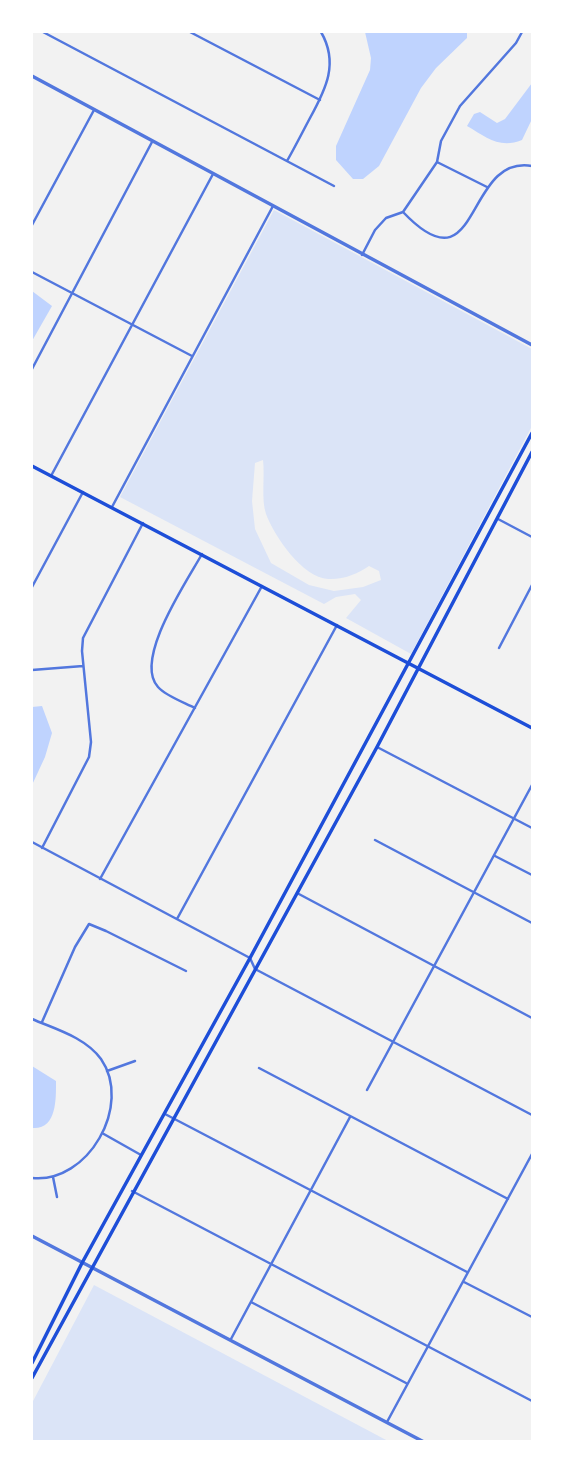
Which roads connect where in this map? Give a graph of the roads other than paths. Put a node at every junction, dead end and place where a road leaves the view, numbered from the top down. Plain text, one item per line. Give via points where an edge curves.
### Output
1 (43, 32) edge
2 (190, 32) edge
3 (321, 32) edge
4 (522, 32) edge
5 (32, 79) edge
6 (320, 100) junction
7 (94, 110) junction
8 (152, 142) junction
9 (286, 161) junction
10 (437, 162) junction
11 (533, 166) edge
12 (213, 174) junction
13 (334, 186) dead end
14 (486, 187) junction
15 (273, 206) junction
16 (403, 212) junction
17 (32, 225) edge
18 (362, 255) junction
19 (32, 272) edge
20 (72, 293) junction
21 (132, 325) junction
22 (533, 345) edge
23 (192, 356) junction
24 (33, 362) edge
25 (32, 369) edge
26 (533, 433) edge
27 (533, 452) edge
28 (32, 466) edge
29 (51, 476) junction
30 (83, 492) junction
31 (112, 508) junction
32 (498, 519) junction
33 (143, 523) junction
34 (533, 537) edge
35 (202, 554) junction
36 (533, 585) edge
37 (262, 586) junction
38 (32, 587) edge
39 (337, 625) junction
40 (499, 648) dead end
41 (409, 664) junction
42 (83, 666) junction
43 (418, 669) junction
44 (32, 670) edge
45 (195, 708) junction
46 (533, 728) edge
47 (377, 747) junction
48 (533, 785) edge
49 (514, 818) junction
50 (533, 828) edge
51 (375, 840) dead end
52 (32, 842) edge
53 (42, 848) junction
54 (495, 855) junction
55 (533, 876) edge
56 (100, 879) junction
57 (296, 893) junction
58 (474, 893) junction
59 (177, 919) junction
60 (533, 923) edge
61 (250, 958) junction
62 (434, 966) junction
63 (255, 969) junction
64 (186, 971) dead end
65 (533, 1018) edge
66 (32, 1019) edge
67 (41, 1024) junction
68 (393, 1042) junction
69 (135, 1061) dead end
70 (259, 1068) dead end
71 (107, 1071) junction
72 (367, 1090) dead end
73 (165, 1114) junction
74 (533, 1115) edge
75 (349, 1117) junction
76 (172, 1119) junction
77 (101, 1132) junction
78 (533, 1154) edge
79 (141, 1155) junction
80 (53, 1177) junction
81 (32, 1178) edge
82 (310, 1190) junction
83 (132, 1191) junction
84 (57, 1197) dead end
85 (508, 1199) junction
86 (32, 1236) edge
87 (82, 1263) junction
88 (271, 1264) junction
89 (91, 1268) junction
90 (467, 1272) junction
91 (463, 1282) junction
92 (251, 1302) junction
93 (533, 1317) edge
94 (230, 1340) junction
95 (428, 1346) junction
96 (32, 1363) edge
97 (32, 1378) edge
98 (407, 1384) junction
99 (533, 1401) edge
100 (387, 1422) junction
101 (424, 1441) edge

1 - 9 street
2 - 6 street
3 - 6 street via 331,66
4 - 10 street via 460,106 441,141
5 - 7 street
6 - 9 street
7 - 8 street
7 - 17 street
8 - 12 street
8 - 20 street
9 - 13 street
10 - 14 street
10 - 16 street
11 - 14 street via 509,167
12 - 15 street
12 - 21 street
14 - 16 street via 467,225 452,237 429,234
15 - 18 street
15 - 23 street
16 - 18 street via 386,218
18 - 22 street
19 - 20 street
20 - 21 street
20 - 24 street
21 - 23 street
21 - 29 street
23 - 31 street
24 - 25 street
26 - 41 main road
27 - 32 main road
28 - 29 main road
29 - 30 main road
30 - 31 main road
30 - 38 street
31 - 33 main road
32 - 34 street
32 - 43 main road
33 - 35 main road
33 - 42 street via 85,630
35 - 37 main road
35 - 45 street via 158,635 151,660 158,687
36 - 40 street
37 - 39 main road
37 - 45 street
39 - 41 main road
39 - 59 street
41 - 43 main road
41 - 61 main road
42 - 44 street
42 - 53 street via 89,757
43 - 46 main road
43 - 47 main road
45 - 56 street
47 - 49 street
47 - 57 main road
48 - 49 street
49 - 50 street
49 - 54 street
51 - 58 street
52 - 53 street
53 - 56 street
54 - 55 street
54 - 58 street
56 - 59 street
57 - 62 street
57 - 63 main road
58 - 60 street
58 - 62 street
59 - 61 street
61 - 63 street
61 - 73 main road
62 - 65 street
62 - 68 street
63 - 68 street
63 - 76 main road
64 - 67 street via 89,924
66 - 67 street
67 - 71 street via 86,1044
68 - 72 street
68 - 74 street
69 - 71 street
70 - 75 street
71 - 77 street via 112,1101
73 - 76 street
73 - 79 main road
75 - 82 street
75 - 85 street
76 - 82 street
76 - 83 main road
77 - 79 street
77 - 80 street via 80,1163
78 - 85 street
79 - 87 main road
80 - 81 street
80 - 84 street
82 - 88 street
82 - 90 street
83 - 88 street
83 - 89 main road
85 - 90 street
86 - 87 street
87 - 89 street
87 - 96 main road
88 - 92 street
88 - 95 street
89 - 94 street
89 - 97 main road
90 - 91 street
91 - 93 street
91 - 95 street
92 - 94 street
92 - 98 street
94 - 100 street
95 - 98 street
95 - 99 street
98 - 100 street
100 - 101 street

